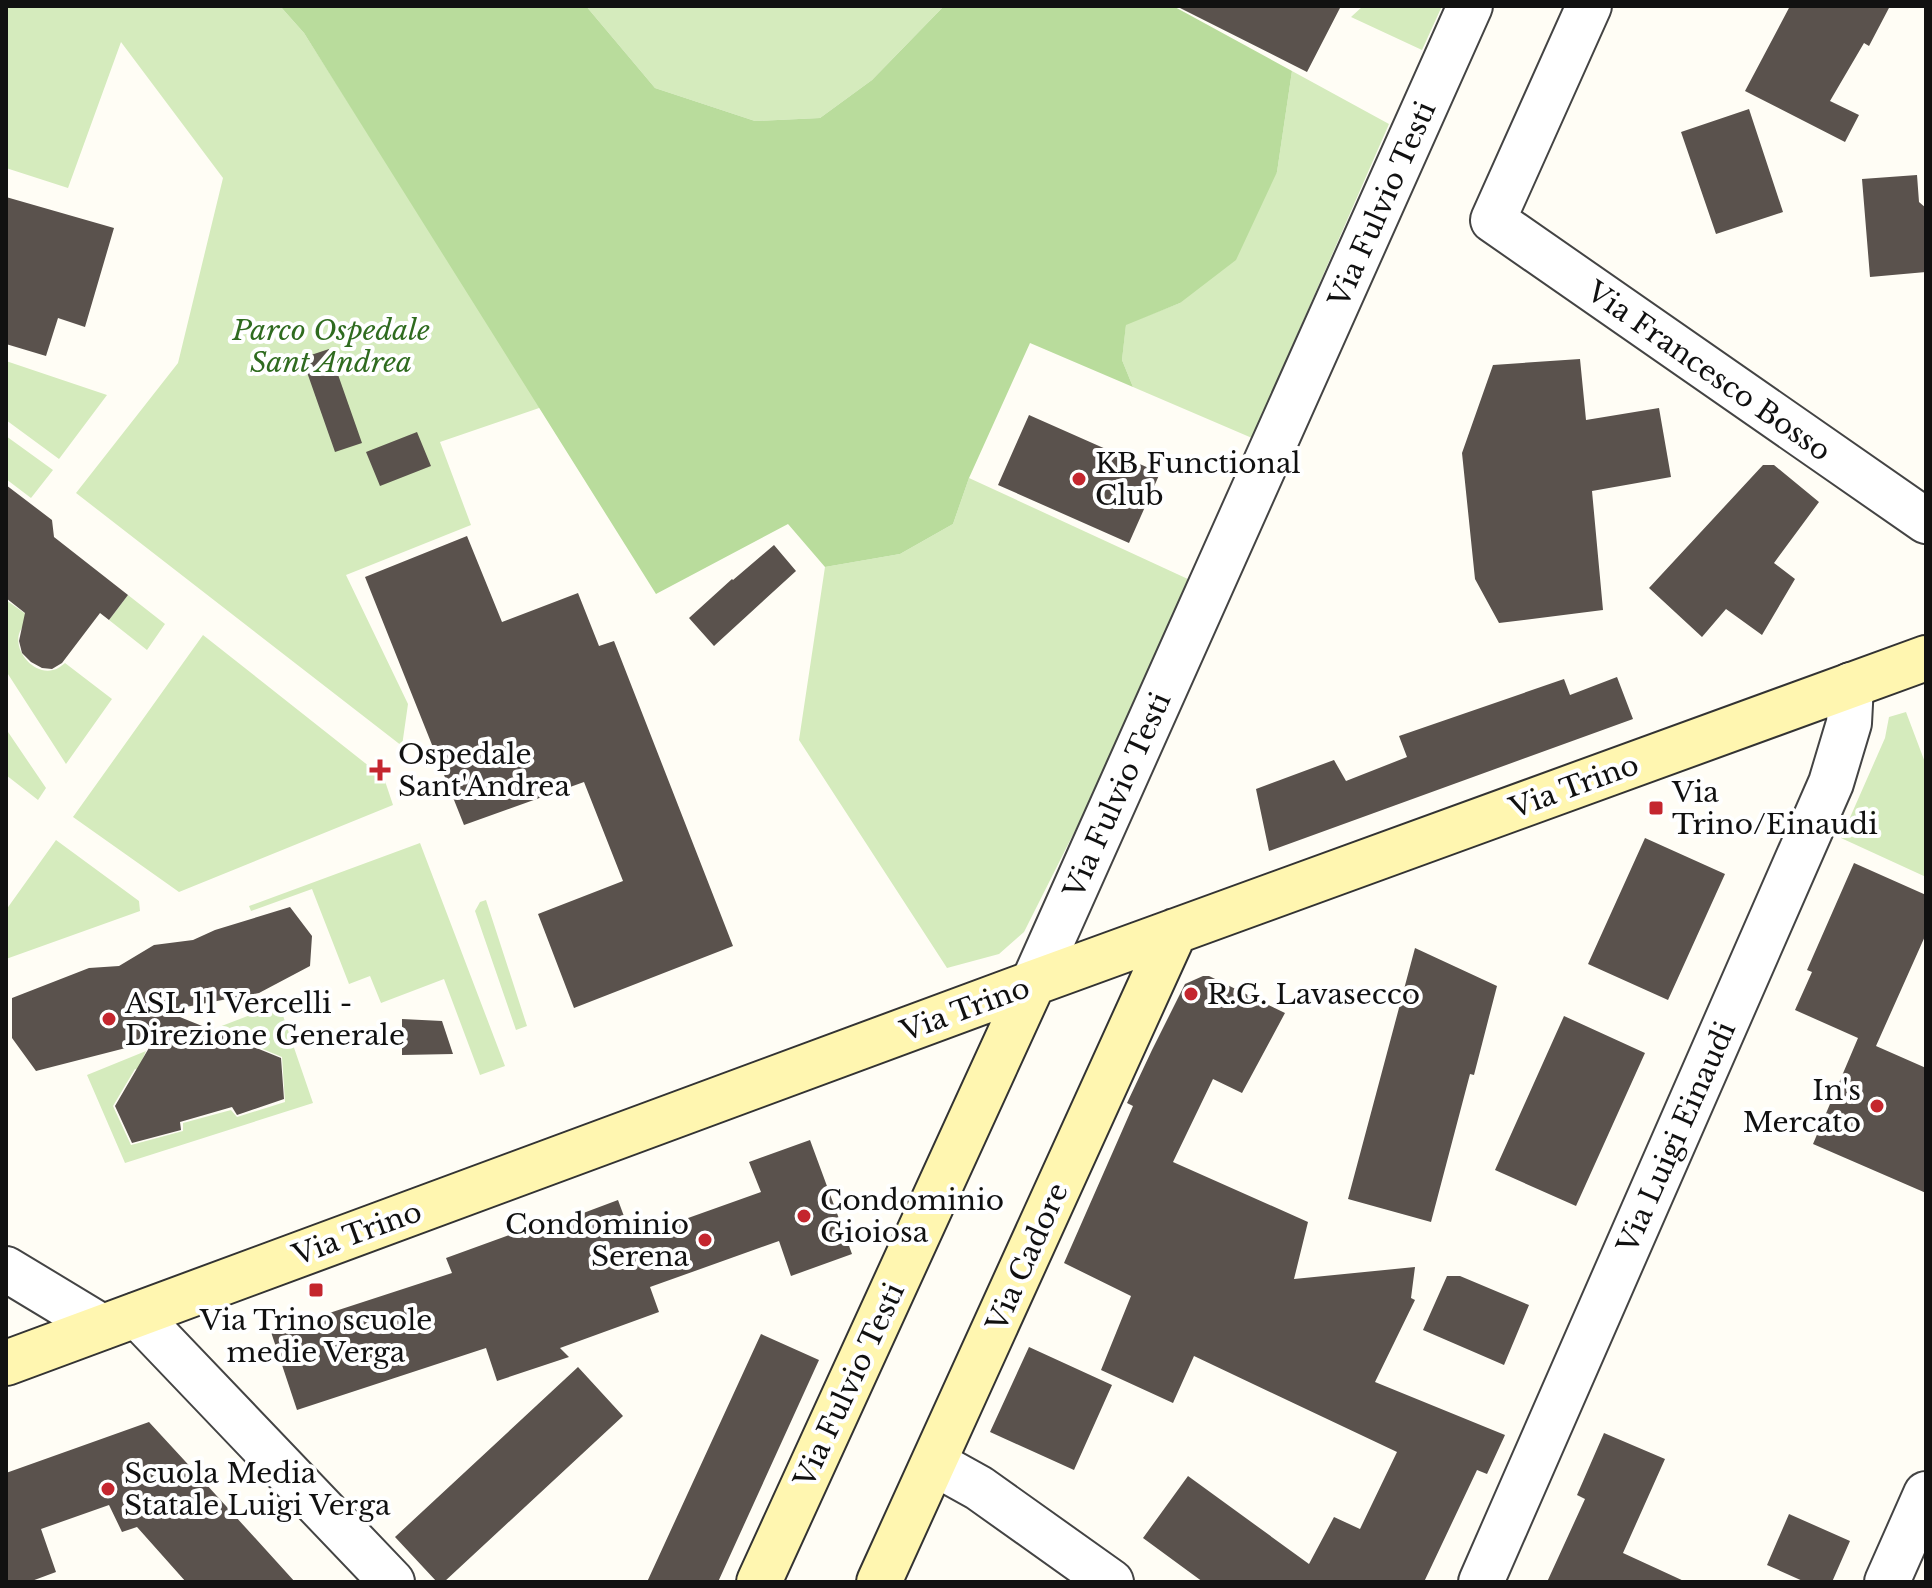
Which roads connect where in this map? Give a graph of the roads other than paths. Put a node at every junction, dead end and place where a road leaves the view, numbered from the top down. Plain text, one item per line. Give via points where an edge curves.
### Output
1 (1470, 6) edge
2 (1589, 6) edge
3 (1923, 511) edge
4 (1926, 658) edge
5 (1851, 685) junction
6 (1175, 931) junction
7 (1033, 983) junction
8 (6, 1269) edge
9 (120, 1321) junction
10 (6, 1363) edge
11 (934, 1463) junction
12 (1926, 1494) edge
13 (392, 1582) edge
14 (759, 1582) edge
15 (879, 1582) edge
16 (1111, 1582) edge
17 (1481, 1582) edge
18 (1887, 1582) edge

1 - 7 street, Via Fulvio Testi
2 - 3 street, Via Francesco Bosso via 1493,220
4 - 5 main road, Via Trino
5 - 6 main road, Via Trino
5 - 17 street, Via Luigi Einaudi via 1849,723 1831,783
6 - 7 main road, Via Trino
6 - 11 main road, Via Cadore
7 - 9 main road, Via Trino
7 - 14 main road, Via Fulvio Testi
8 - 9 street
9 - 10 main road, Via Trino
9 - 13 street
11 - 15 main road, Via Cadore
11 - 16 street via 979,1488
12 - 18 street

